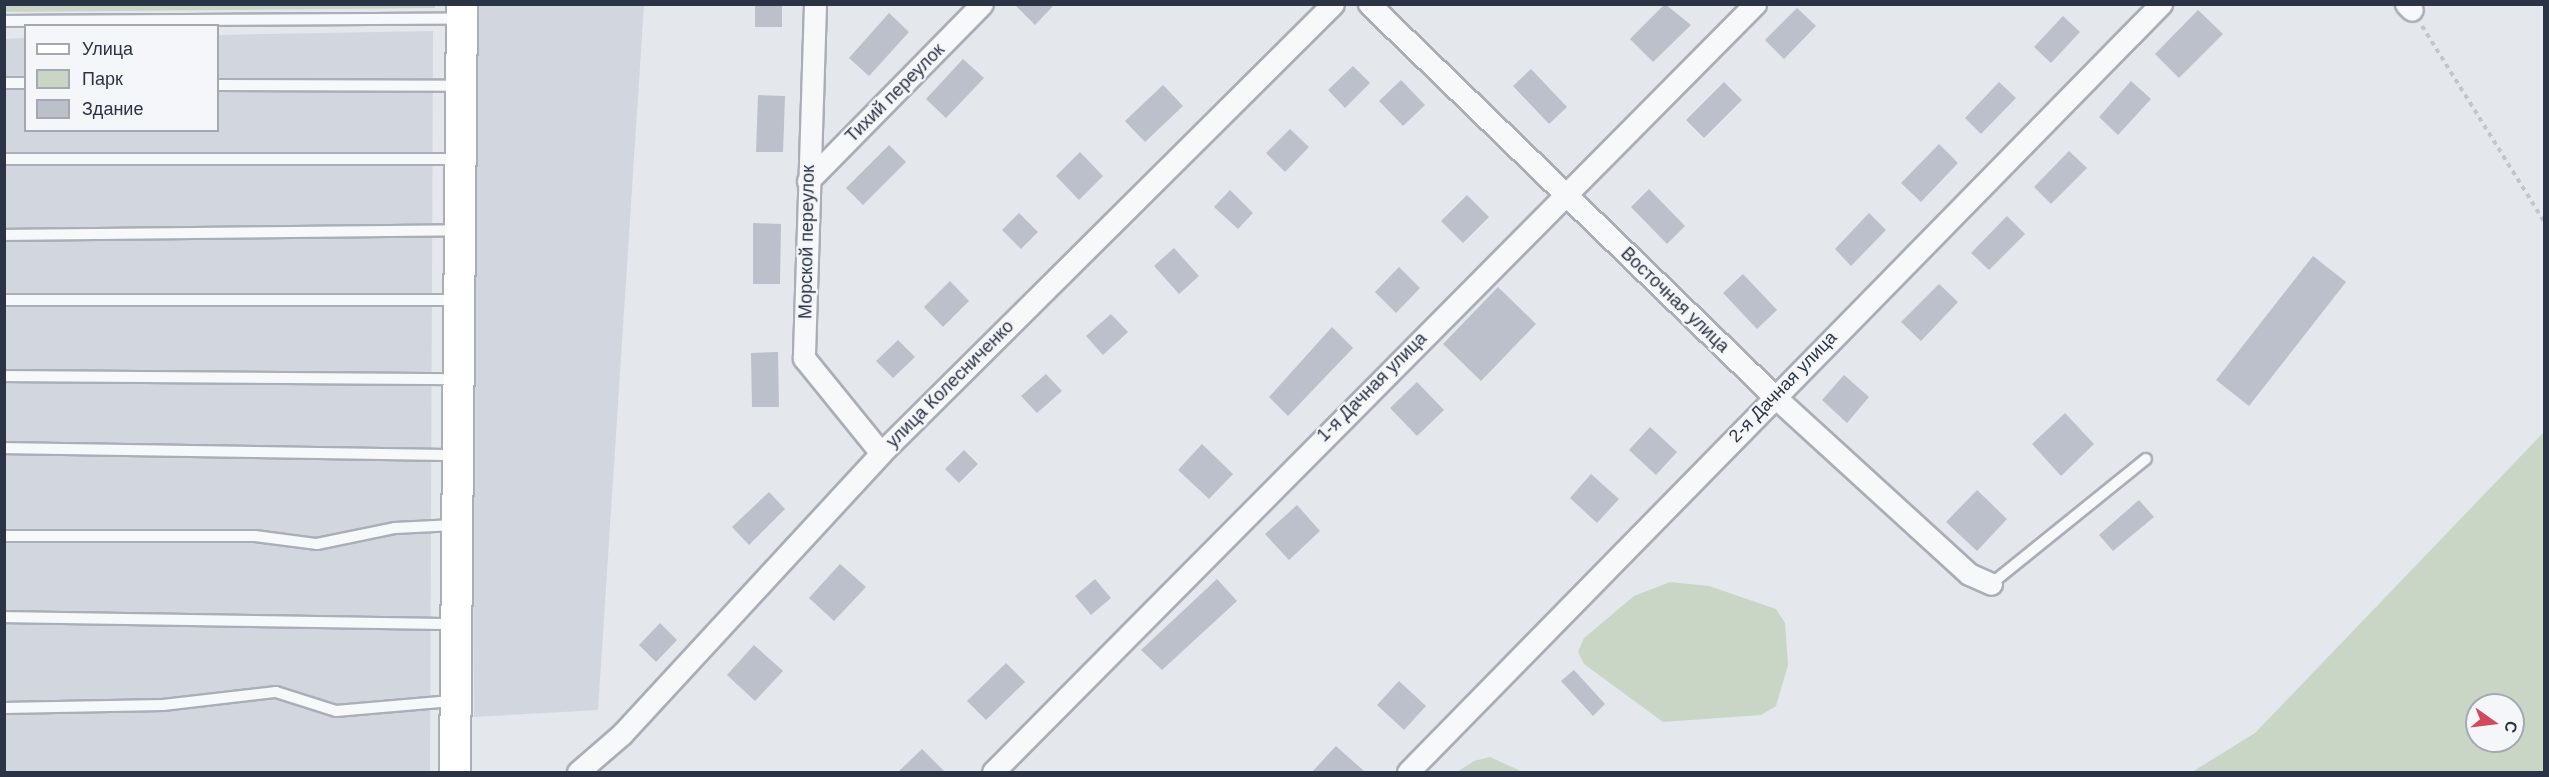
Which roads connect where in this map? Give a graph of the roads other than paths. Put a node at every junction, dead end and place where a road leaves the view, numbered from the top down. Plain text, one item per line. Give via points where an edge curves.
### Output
1 (815, 4) edge
2 (982, 4) edge
3 (1333, 4) edge
4 (1369, 4) edge
5 (1755, 4) edge
6 (2161, 4) edge
7 (462, 12) edge
8 (4, 21) edge
9 (4, 83) edge
10 (24, 83) edge
11 (219, 85) edge
12 (461, 86) junction
13 (4, 159) edge
14 (461, 159) junction
15 (808, 181) junction
16 (1564, 192) junction
17 (460, 230) junction
18 (4, 235) edge
19 (4, 300) edge
20 (459, 300) junction
21 (4, 376) edge
22 (459, 379) junction
23 (1774, 396) junction
24 (4, 448) edge
25 (881, 453) junction
26 (458, 455) junction
27 (2146, 459) dead end
28 (457, 525) junction
29 (4, 536) edge
30 (1991, 584) joint
31 (4, 617) edge
32 (456, 624) junction
33 (456, 701) junction
34 (4, 708) edge
35 (455, 772) edge
36 (578, 772) edge
37 (993, 772) edge
38 (1408, 772) edge

1 - 15 street, Морской переулок
2 - 15 street, Тихий переулок
3 - 25 street, улица Колесниченко
4 - 16 street, Восточная улица
5 - 16 street, 1-я Дачная улица
6 - 23 street, 2-я Дачная улица
7 - 8 lane
7 - 12 main road
9 - 10 lane
11 - 12 lane
12 - 14 main road
13 - 14 lane
14 - 17 main road
15 - 25 street, Морской переулок via 804,358
16 - 23 street, Восточная улица
16 - 37 street, 1-я Дачная улица
17 - 18 lane
17 - 20 main road
19 - 20 lane
20 - 22 main road
21 - 22 lane
22 - 26 main road
23 - 30 street, Восточная улица via 1969,574
23 - 38 street, 2-я Дачная улица
24 - 26 lane
25 - 36 street, улица Колесниченко via 622,734
26 - 28 main road
27 - 30 lane
28 - 29 lane via 394,528 317,544 232,536
28 - 32 main road
31 - 32 lane
32 - 33 main road
33 - 34 lane via 336,711 276,692 163,705
33 - 35 main road

